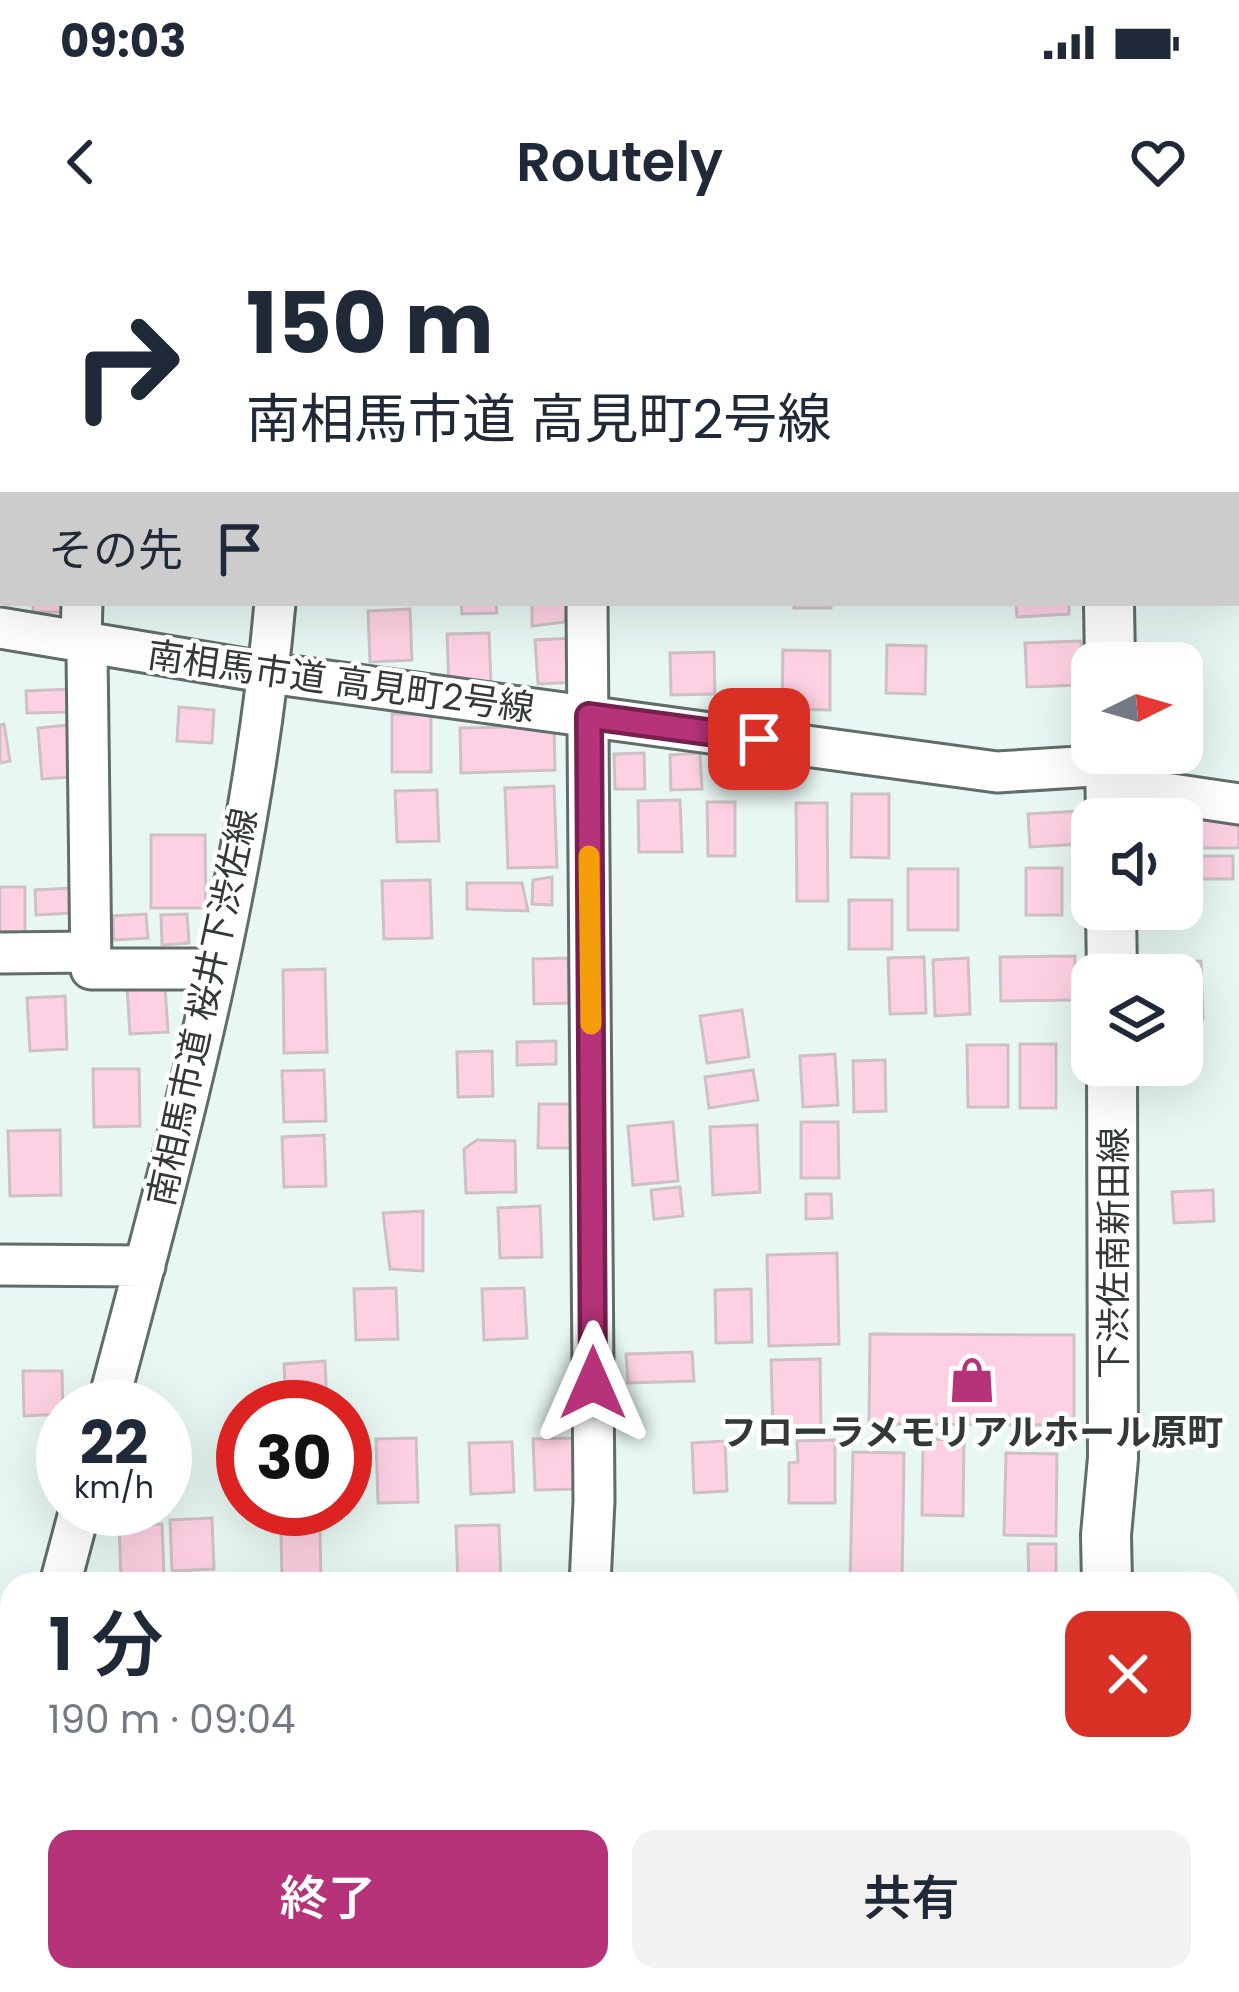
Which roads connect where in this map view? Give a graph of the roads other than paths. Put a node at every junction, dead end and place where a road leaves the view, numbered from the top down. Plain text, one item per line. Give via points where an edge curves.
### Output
1 (275, 606) edge
2 (587, 606) edge
3 (1109, 606) edge
4 (81, 622) edge
5 (0, 628) edge
6 (1110, 642) edge
7 (269, 673) junction
8 (589, 716) junction
9 (1111, 780) edge
10 (1239, 804) edge
11 (0, 953) edge
12 (90, 960) junction
13 (216, 969) junction
14 (1112, 1086) edge
15 (0, 1265) edge
16 (145, 1266) junction
17 (114, 1380) edge
18 (73, 1536) edge
19 (63, 1572) edge
20 (591, 1572) edge
21 (1108, 1572) edge

1 - 7 street, 南相馬市道 桜井下渋佐線
2 - 8 street
3 - 6 main road
4 - 5 street, 南相馬市道 高見町2号線
4 - 7 street, 南相馬市道 高見町2号線
4 - 12 street
7 - 8 street, 南相馬市道 高見町2号線
7 - 13 street, 南相馬市道 桜井下渋佐線
8 - 9 street, 南相馬市道 高見町2号線
8 - 20 street
9 - 10 street, 南相馬市道 高見町2号線
11 - 12 street
12 - 13 street
13 - 16 street, 南相馬市道 桜井下渋佐線
14 - 21 main road, 下渋佐南新田線
15 - 16 street
16 - 17 street, 南相馬市道 桜井下渋佐線
18 - 19 street

